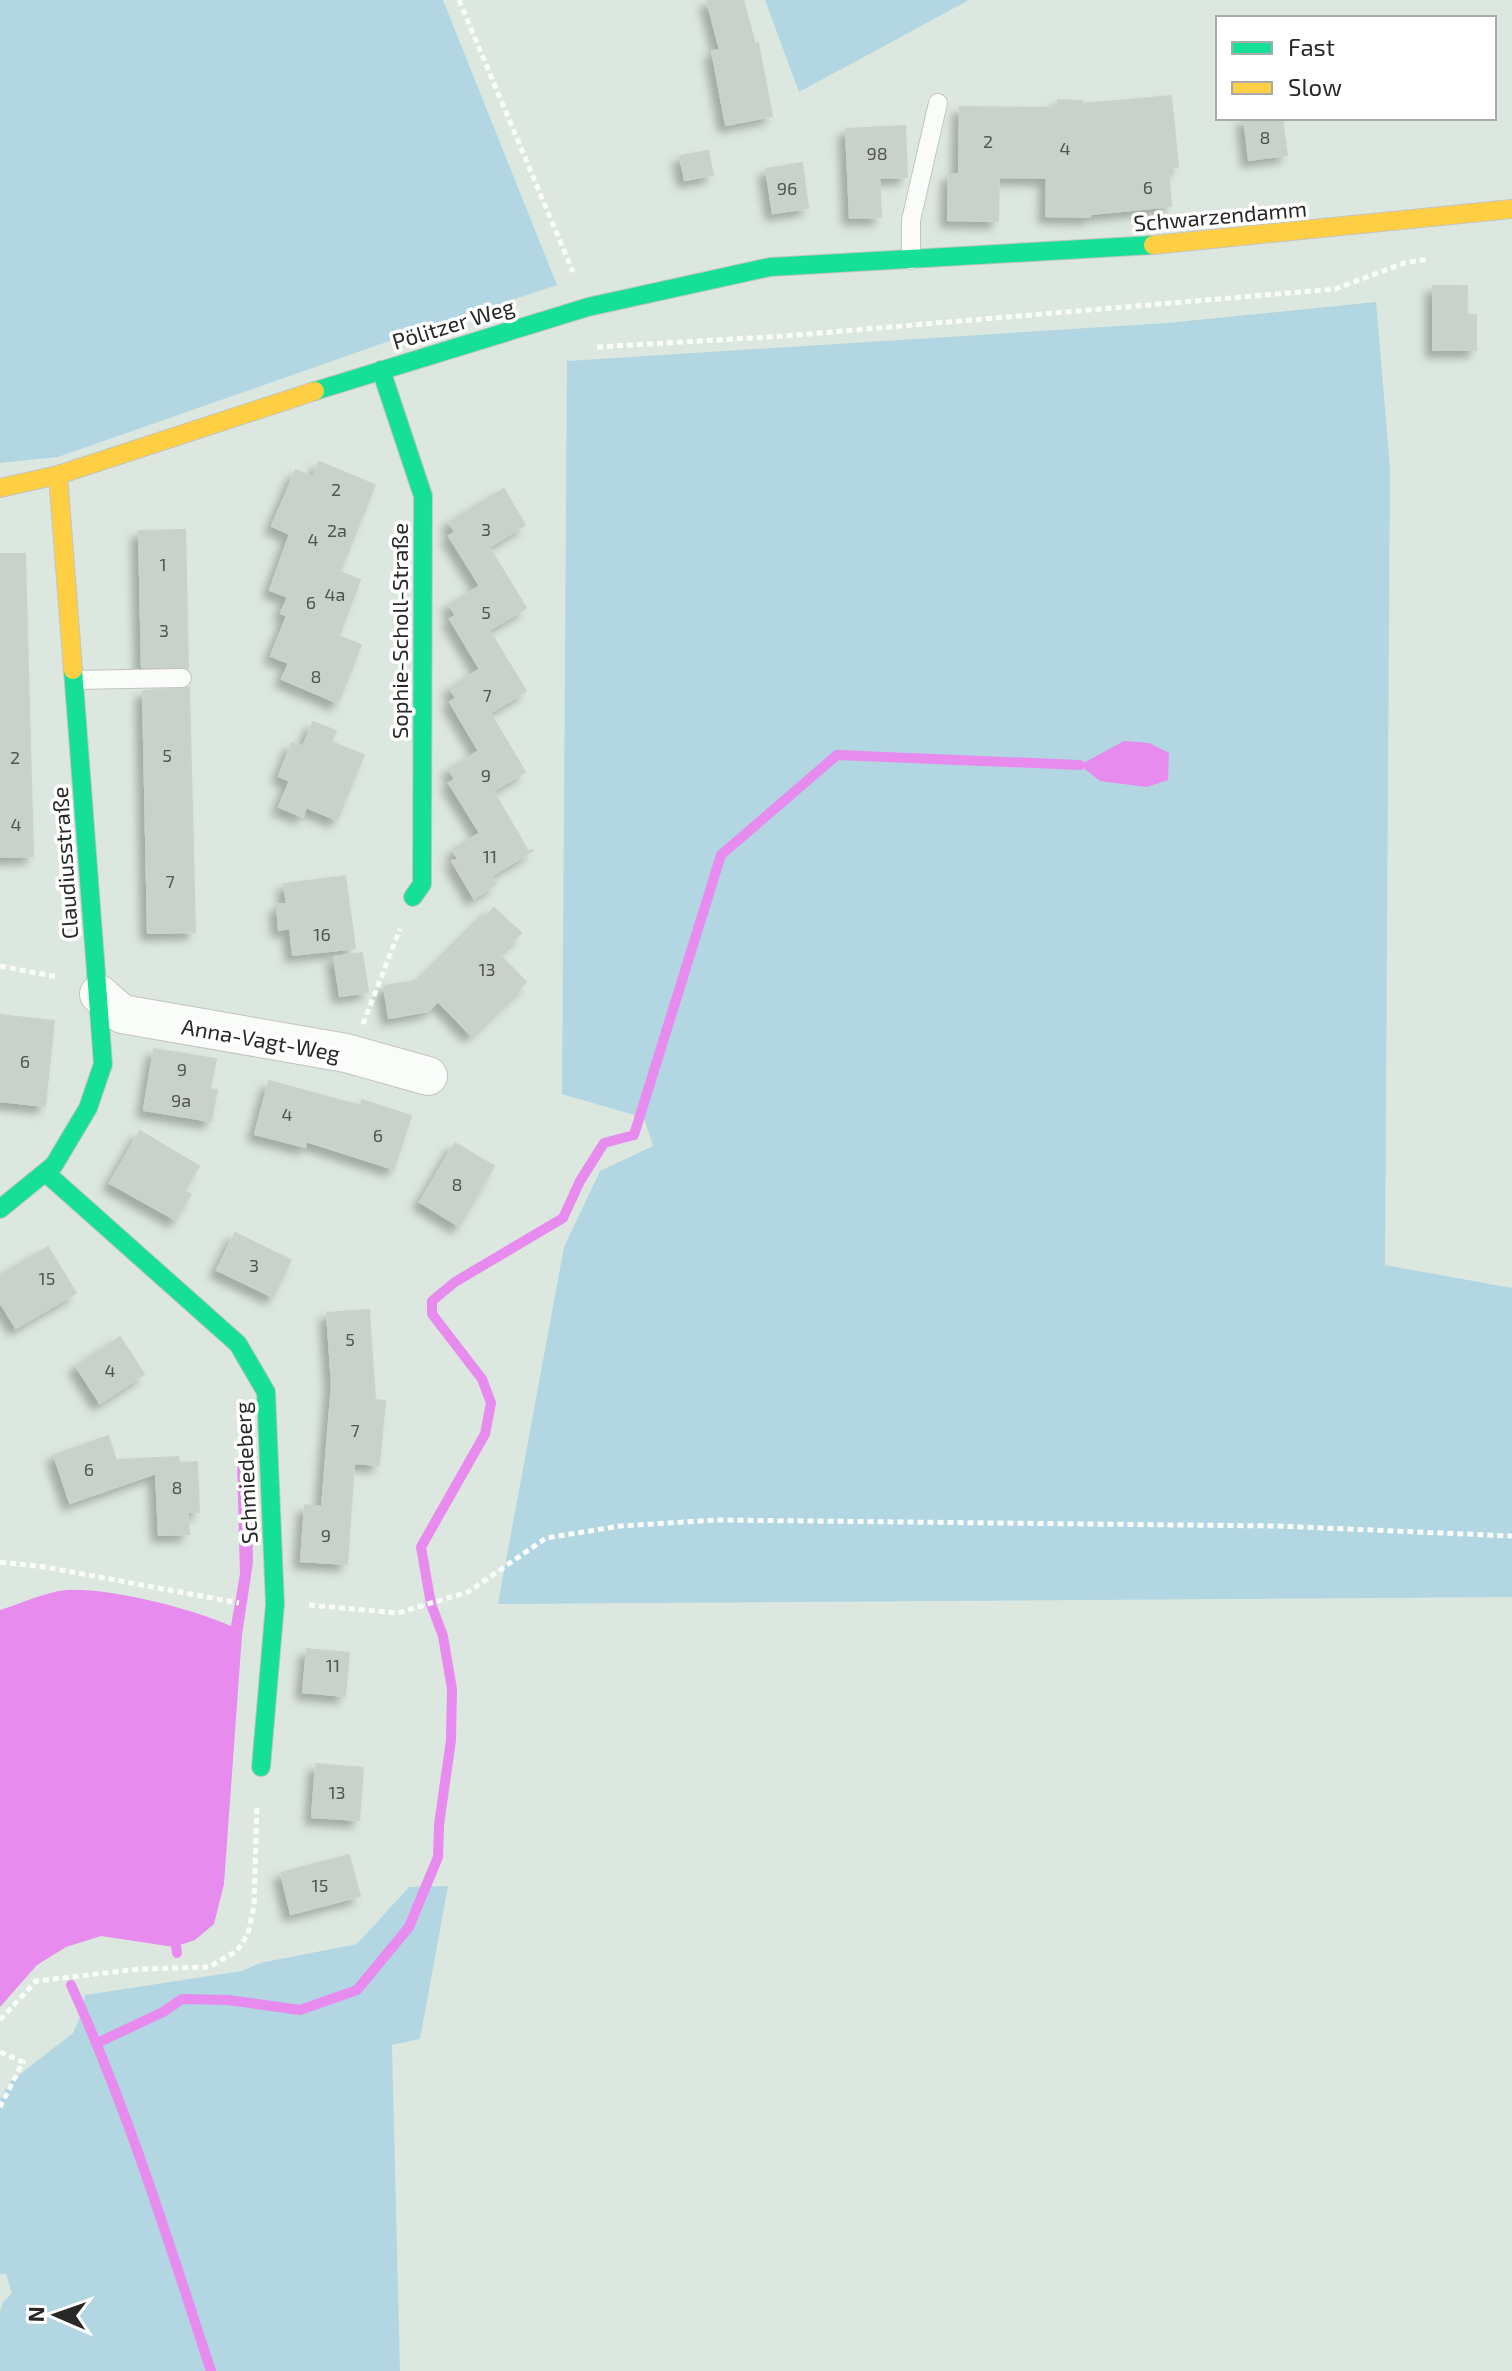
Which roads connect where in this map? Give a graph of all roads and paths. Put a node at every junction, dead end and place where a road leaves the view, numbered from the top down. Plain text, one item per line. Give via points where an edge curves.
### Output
1 (459, 0) edge
2 (938, 103) dead end
3 (1512, 209) edge
4 (1435, 257) dead end
5 (931, 259) joint
6 (911, 260) junction
7 (588, 307) junction
8 (595, 347) dead end
9 (381, 370) junction
10 (58, 475) junction
11 (0, 488) edge
12 (182, 678) dead end
13 (74, 680) junction
14 (413, 897) joint
15 (0, 966) edge
16 (99, 994) junction
17 (352, 1055) junction
18 (428, 1076) dead end
19 (46, 1173) junction
20 (0, 1209) edge
21 (1512, 1536) edge
22 (0, 1562) edge
23 (237, 1604) dead end
24 (275, 1604) junction
25 (261, 1767) joint
26 (0, 2020) edge
27 (0, 2052) edge
28 (0, 2107) edge

1 - 7 path
2 - 6 lane via 911,220
3 - 5 street, Schwarzendamm via 1125,248
4 - 8 path via 1335,289
5 - 6 street, Pölitzer Weg
6 - 7 street, Pölitzer Weg via 770,267
7 - 9 street, Pölitzer Weg
9 - 10 street, Pölitzer Weg
9 - 14 street, Sophie-Scholl-Straße via 423,496 422,884
10 - 11 street, Pölitzer Weg
10 - 13 street, Claudiusstraße
12 - 13 lane
13 - 16 street, Claudiusstraße
14 - 17 path
15 - 16 path via 54,975
16 - 17 street, Anna-Vagt-Weg via 122,1014
16 - 19 street, Claudiusstraße via 103,1064 88,1108
17 - 18 street, Anna-Vagt-Weg
19 - 20 street, Claudiusstraße
19 - 24 street, Schmiedeberg via 238,1344 266,1392
21 - 24 path via 1277,1526 717,1520 620,1526 546,1538 468,1592 398,1613
22 - 23 path
24 - 25 street, Schmiedeberg
25 - 26 path via 254,1906 248,1934 237,1951 209,1967 36,1981
27 - 28 path via 23,2062

